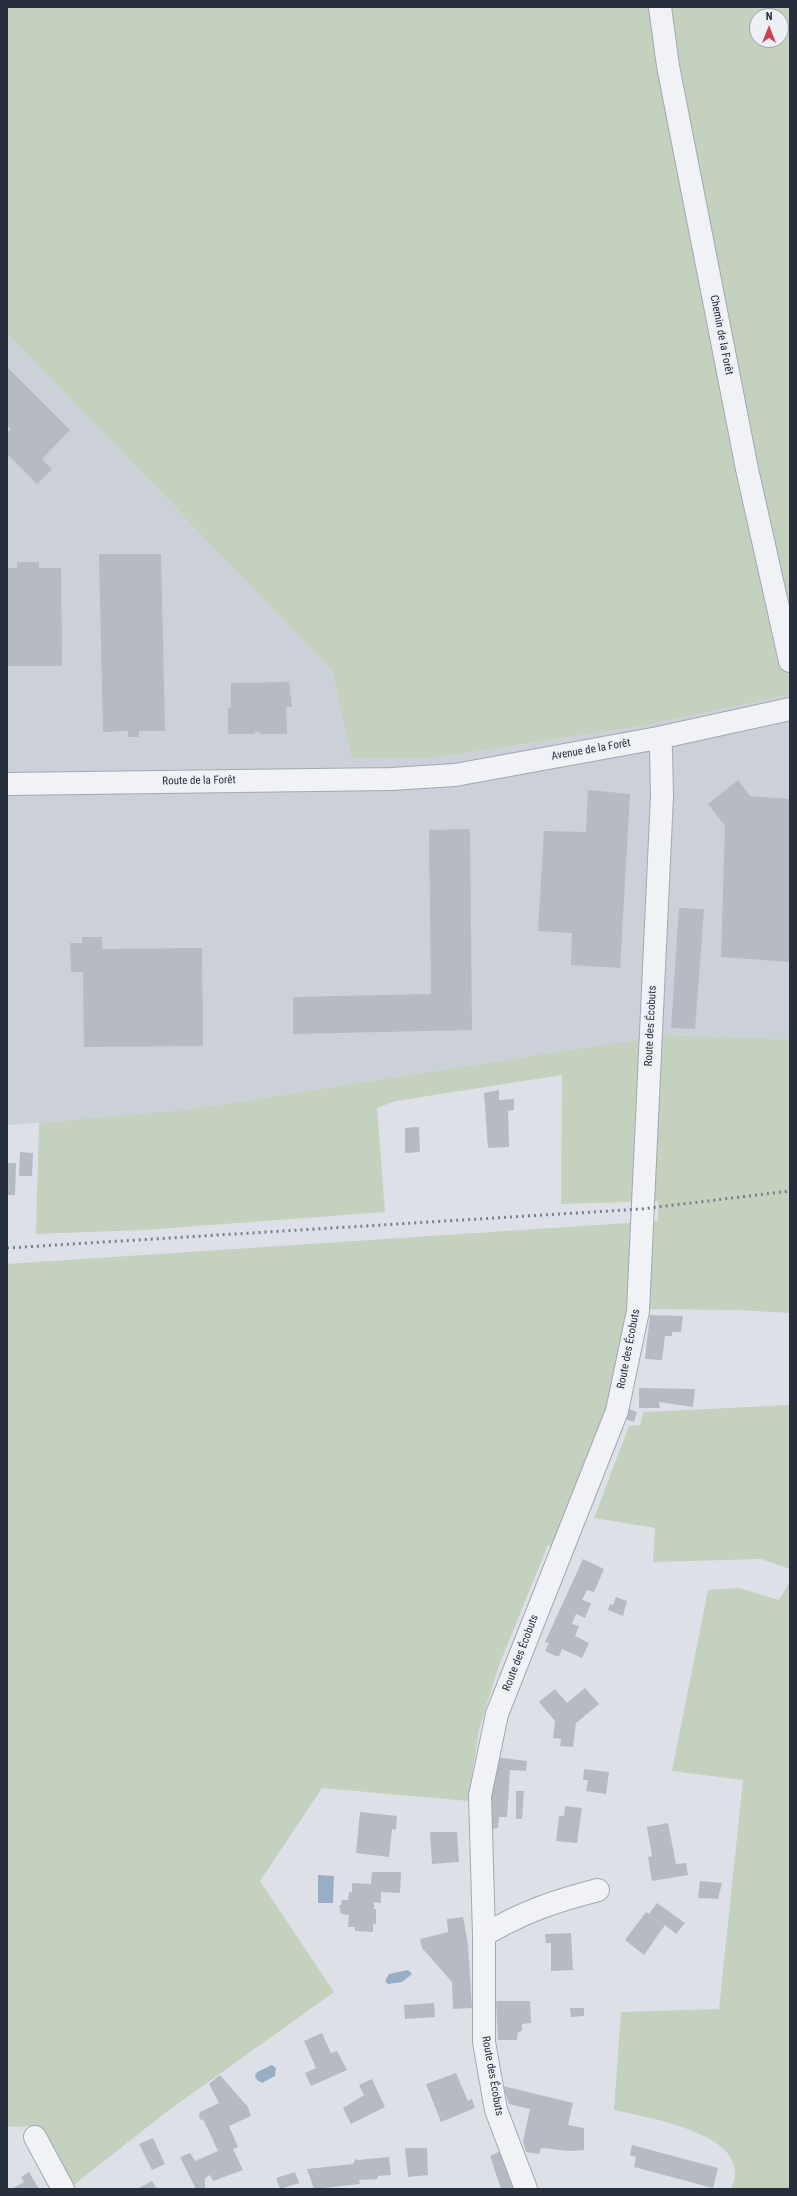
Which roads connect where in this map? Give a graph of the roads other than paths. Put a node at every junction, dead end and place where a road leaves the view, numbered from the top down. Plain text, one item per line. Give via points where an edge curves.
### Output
1 (660, 7) edge
2 (790, 661) edge
3 (790, 709) edge
4 (658, 738) junction
5 (391, 779) joint
6 (7, 784) edge
7 (598, 1890) dead end
8 (484, 1935) junction
9 (35, 2137) dead end
10 (63, 2189) edge
11 (526, 2189) edge

1 - 2 street, Chemin de la Forêt via 668,66 747,469
3 - 4 street, Avenue de la Forêt
4 - 5 street, Avenue de la Forêt via 455,775
4 - 8 street, Route des Écobuts via 661,750 662,796 638,1311 618,1412 497,1714 480,1796
5 - 6 street, Route de la Forêt
7 - 8 street via 553,1901 511,1919
8 - 11 street, Route des Écobuts via 484,2042 496,2110
9 - 10 street

